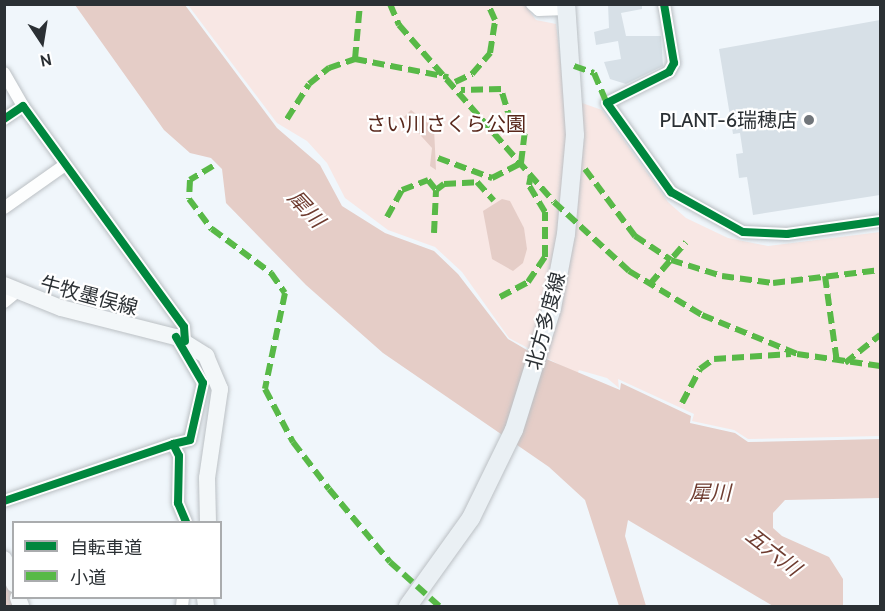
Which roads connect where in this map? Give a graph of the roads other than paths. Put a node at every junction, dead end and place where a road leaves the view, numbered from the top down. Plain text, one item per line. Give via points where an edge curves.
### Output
1 (532, 4) edge
2 (664, 4) edge
3 (557, 7) edge
4 (4, 73) edge
5 (23, 106) junction
6 (4, 119) edge
7 (65, 165) junction
8 (4, 208) edge
9 (880, 221) edge
10 (8, 293) edge
11 (181, 339) junction
12 (173, 444) junction
13 (4, 501) edge
14 (186, 521) edge
15 (208, 521) edge
16 (4, 559) edge
17 (12, 579) edge
18 (408, 606) edge

1 - 3 street
2 - 9 street via 674,63 669,72 608,103 672,192 743,232 787,234
3 - 18 main road, 北方多度線 via 574,80 566,234 536,363 514,430 471,518
4 - 5 street
5 - 6 street
5 - 7 street
7 - 8 street
7 - 11 street via 184,327
10 - 11 main road, 牛牧墨俣線
11 - 12 street via 203,382 190,440
11 - 15 main road, 牛牧墨俣線 via 206,356 219,376 207,478
12 - 13 street
12 - 14 street via 179,456 178,503
16 - 17 main road

